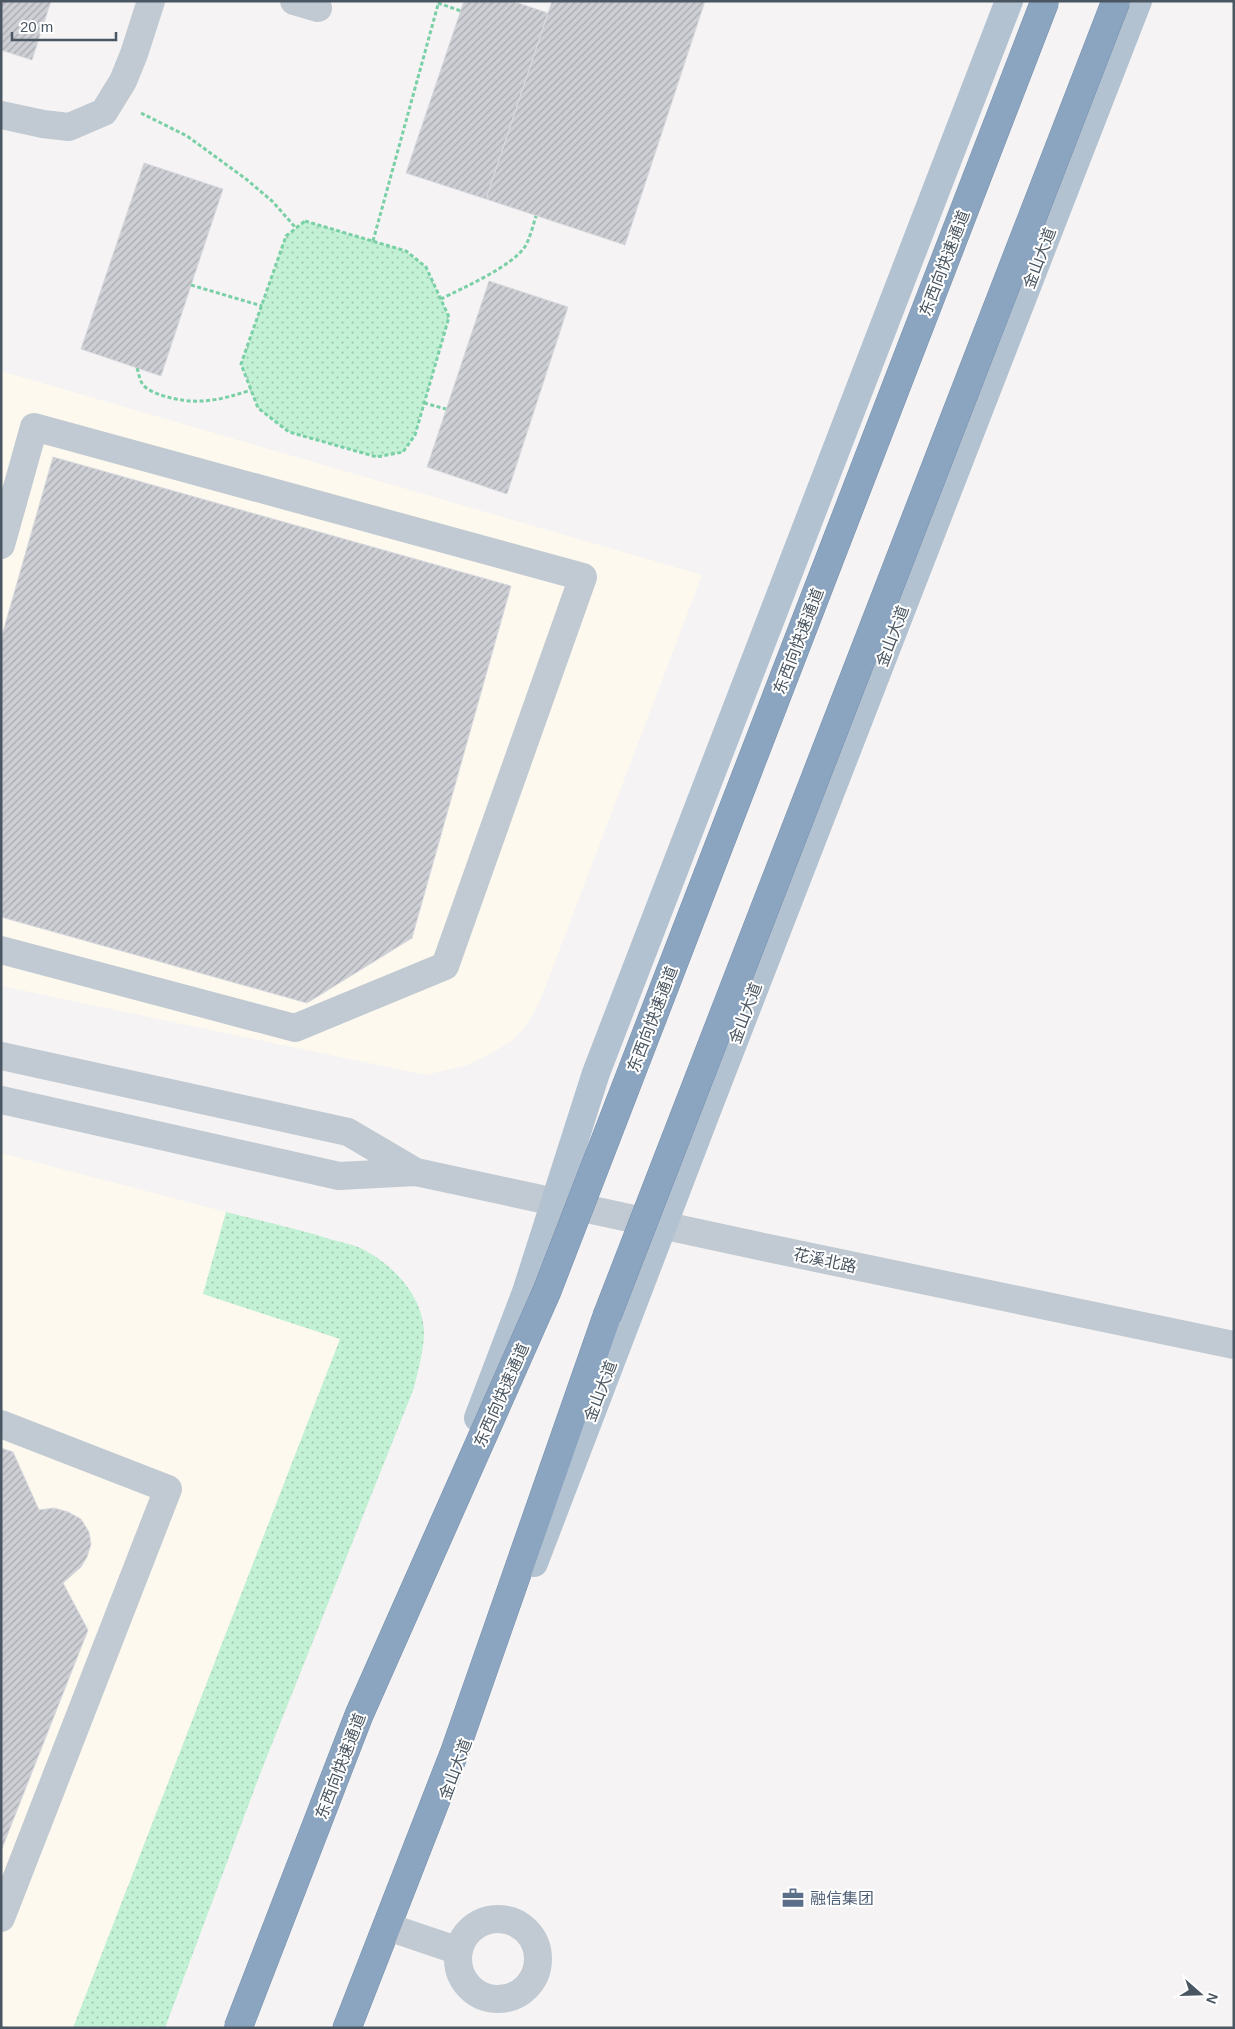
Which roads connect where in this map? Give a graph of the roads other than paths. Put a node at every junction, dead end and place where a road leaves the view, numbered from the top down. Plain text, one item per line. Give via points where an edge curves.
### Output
1 (151, 1) edge
2 (1009, 1) edge
3 (1045, 1) edge
4 (1116, 1) edge
5 (1138, 1) edge
6 (1, 115) edge
7 (1, 545) edge
8 (1, 950) edge
9 (1, 1056) edge
10 (1, 1100) edge
11 (416, 1172) junction
12 (555, 1202) junction
13 (663, 1225) junction
14 (1234, 1345) edge
15 (1, 1424) edge
16 (1, 1918) edge
17 (394, 1929) junction
18 (459, 1951) dead end
19 (238, 2028) edge
20 (245, 2028) edge
21 (347, 2028) edge
22 (359, 2028) edge

1 - 6 street via 123,81 104,112 69,127
2 - 12 main road via 596,1073
3 - 19 highway, 东西向快速通道, bridge via 547,1291 359,1715
4 - 21 highway, bridge via 607,1316 455,1751
5 - 13 main road, 金山大道
7 - 8 street via 34,427 583,578 445,966 295,1028
9 - 11 street via 348,1132
10 - 11 street via 339,1176
11 - 12 street, 花溪北路
12 - 13 street, 花溪北路
12 - 20 main road via 526,1292
13 - 14 street, 花溪北路
13 - 17 main road, 金山大道
15 - 16 street via 168,1488
17 - 18 street
17 - 22 main road, 金山大道

